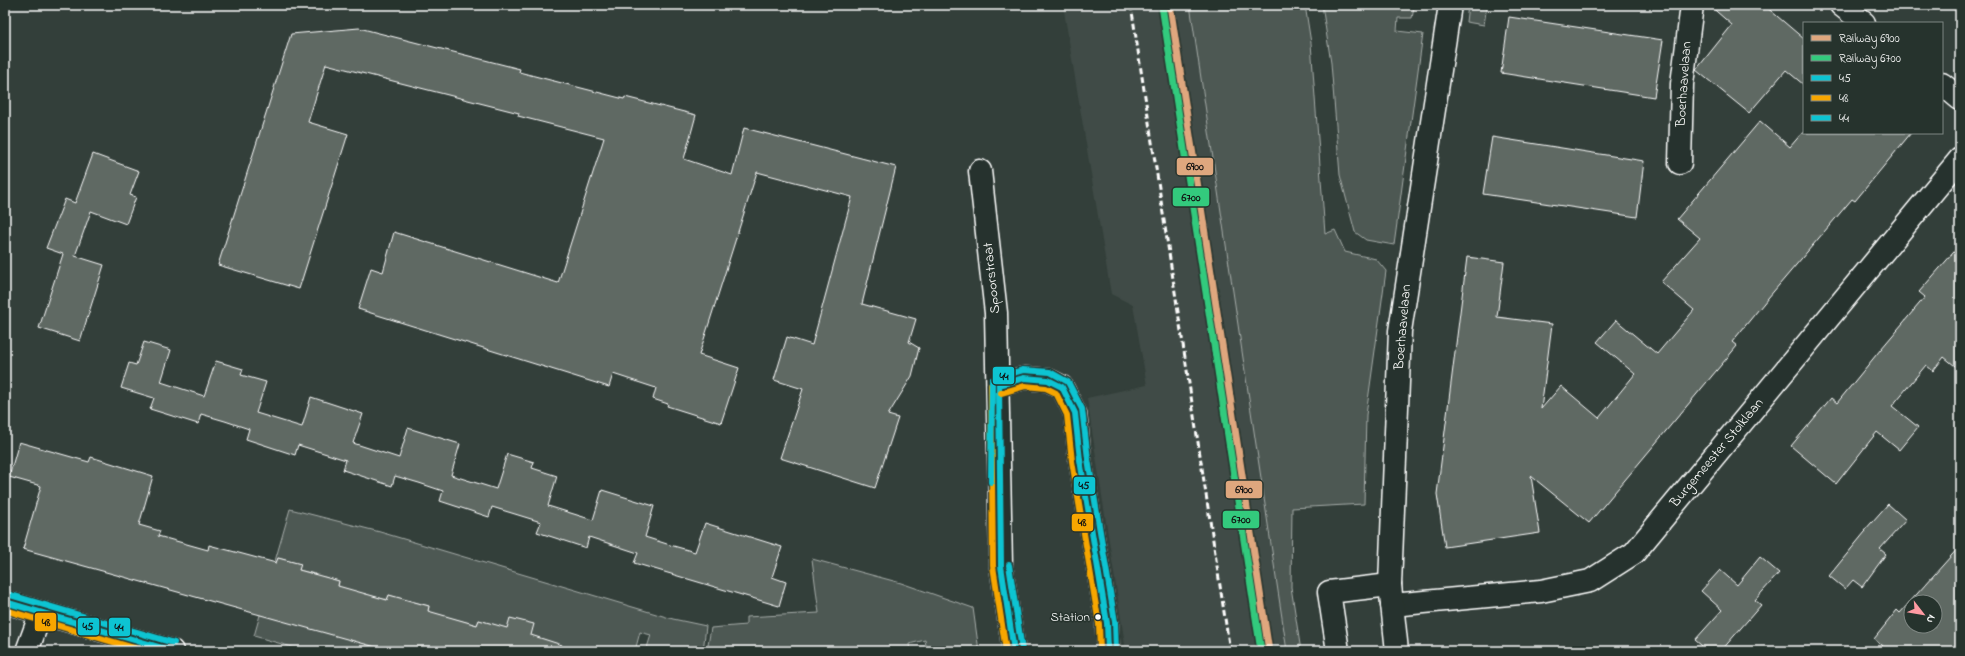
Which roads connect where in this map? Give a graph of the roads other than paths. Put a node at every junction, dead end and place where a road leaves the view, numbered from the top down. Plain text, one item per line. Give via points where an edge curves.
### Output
1 (1450, 5) edge
2 (1692, 5) edge
3 (1841, 5) edge
4 (1863, 22) edge
5 (1943, 85) edge
6 (1960, 98) edge
7 (1960, 159) edge
8 (1680, 163) dead end
9 (980, 171) dead end
10 (999, 385) junction
11 (1391, 595) junction
12 (5, 602) edge
13 (41, 613) junction
14 (27, 651) edge
15 (172, 651) edge
16 (1014, 651) edge
17 (1108, 651) edge
18 (1338, 651) edge
19 (1397, 651) edge

1 - 11 street, Boerhaavelaan via 1400,331
2 - 8 street, Boerhaavelaan via 1682,84
3 - 4 street
5 - 6 street
7 - 11 street, Burgemeester Stolklaan via 1634,553 1590,581 1541,591
9 - 10 street, Spoorstraat via 996,313
10 - 16 street, Spoorstraat via 1001,566
10 - 17 street via 1024,378 1048,380 1062,387 1076,413 1080,460 1107,623
11 - 18 street, Burgemeester Stolklaan via 1329,592
11 - 19 street, Boerhaavelaan
12 - 13 street
13 - 14 street
13 - 15 street

